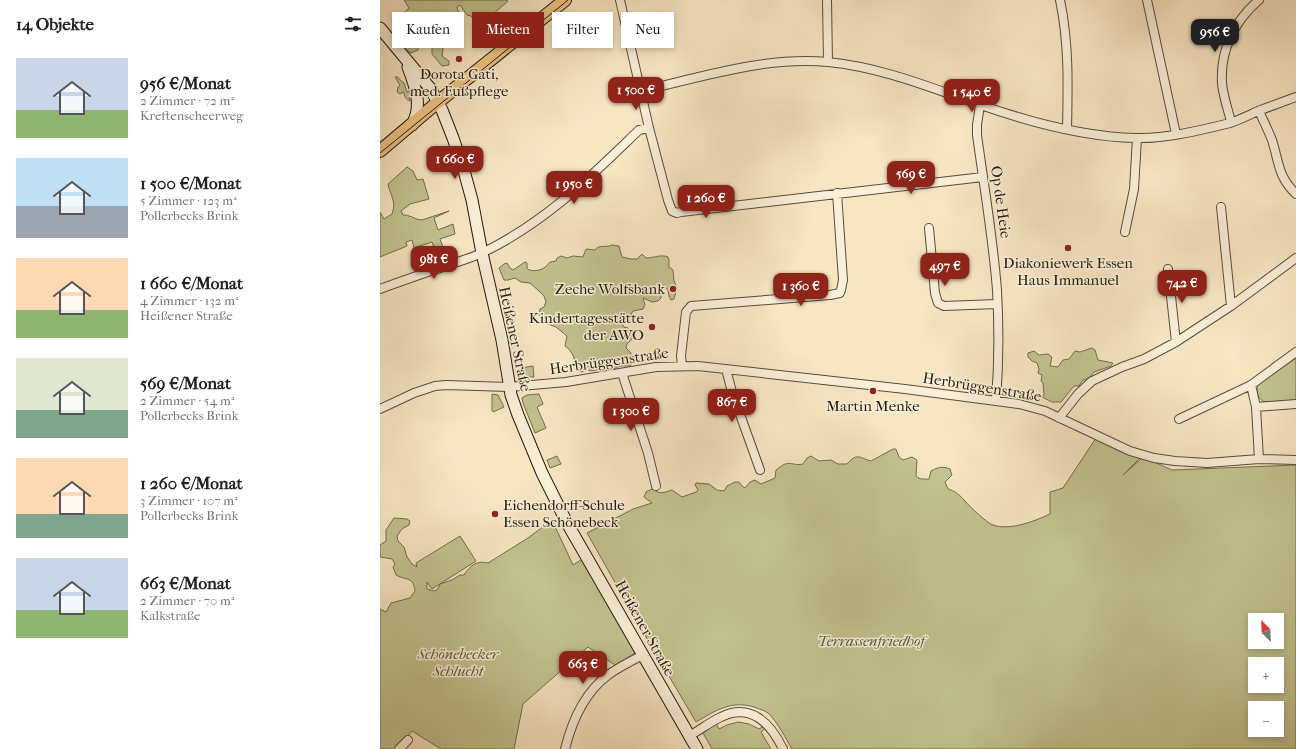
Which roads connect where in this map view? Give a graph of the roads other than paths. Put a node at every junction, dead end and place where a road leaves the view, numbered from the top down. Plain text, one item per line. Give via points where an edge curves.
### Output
1 (565, 0) edge
2 (620, 0) edge
3 (827, 0) edge
4 (1060, 0) edge
5 (1147, 0) edge
6 (1259, 0) edge
7 (380, 28) edge
8 (401, 54) junction
9 (828, 62) junction
10 (641, 91) junction
11 (1296, 97) edge
12 (438, 102) junction
13 (980, 105) junction
14 (1259, 111) junction
15 (1232, 122) junction
16 (412, 124) junction
17 (650, 128) junction
18 (1067, 129) junction
19 (1176, 134) junction
20 (1137, 138) junction
21 (380, 151) edge
22 (983, 177) junction
23 (837, 193) junction
24 (1296, 194) edge
25 (1221, 207) dead end
26 (930, 228) dead end
27 (1125, 232) dead end
28 (482, 253) junction
29 (1296, 258) edge
30 (1168, 269) dead end
31 (380, 289) edge
32 (997, 304) junction
33 (1231, 306) junction
34 (1176, 342) junction
35 (1296, 352) edge
36 (682, 366) junction
37 (726, 369) junction
38 (622, 374) junction
39 (1250, 385) junction
40 (509, 387) junction
41 (996, 400) junction
42 (1296, 404) edge
43 (1256, 407) junction
44 (380, 409) edge
45 (1059, 418) junction
46 (1179, 419) dead end
47 (1259, 459) junction
48 (1296, 460) edge
49 (760, 470) dead end
50 (656, 486) dead end
51 (643, 655) junction
52 (689, 736) junction
53 (408, 740) dead end
54 (399, 749) edge
55 (565, 749) edge
56 (697, 749) edge
57 (783, 749) edge

1 - 12 main road
2 - 10 street
3 - 9 street
4 - 18 street via 1066,38
5 - 19 street
6 - 15 street via 1246,11 1238,23 1225,53 1222,84
7 - 8 street
8 - 12 street, Heißener Straße via 430,88
8 - 16 street via 409,68 417,96 417,111
9 - 10 street via 791,61 761,65
9 - 13 street via 873,69
10 - 17 street
11 - 14 street
12 - 16 main road
12 - 28 street, Heißener Straße via 468,182
13 - 18 street
13 - 22 street, Op de Heie via 977,125
14 - 15 street
14 - 24 street via 1283,178
15 - 19 street
16 - 21 main road
17 - 23 street via 672,211
17 - 28 street via 639,130 570,196 537,222
18 - 20 street
19 - 20 street
20 - 27 street via 1134,189
22 - 23 street
22 - 32 street, Op de Heie via 993,248
23 - 36 street via 843,280 840,293 691,306 686,312
25 - 33 street
26 - 32 street via 935,293 940,305
28 - 31 street
28 - 40 street, Heißener Straße via 502,340
29 - 33 street
30 - 34 street
32 - 41 street, Op de Heie
33 - 34 street
34 - 45 street via 1092,381
35 - 39 street
36 - 37 street, Herbrüggenstraße
36 - 38 street, Herbrüggenstraße via 656,367
37 - 41 street, Herbrüggenstraße
37 - 49 street
38 - 40 street, Herbrüggenstraße
38 - 50 street
39 - 43 street
39 - 46 street
40 - 44 street, Herbrüggenstraße via 457,384 435,386
40 - 51 street, Heißener Straße via 518,416 557,505
41 - 45 street, Herbrüggenstraße via 1032,407
42 - 43 street
43 - 47 street
45 - 47 street, Herbrüggenstraße via 1115,445 1154,458 1207,463
47 - 48 street, Herbrüggenstraße
51 - 52 street, Heißener Straße
51 - 55 street via 607,675 589,694 577,714
52 - 56 street, Heißener Straße
52 - 57 street via 722,716 746,713 758,717 768,725
53 - 54 street

